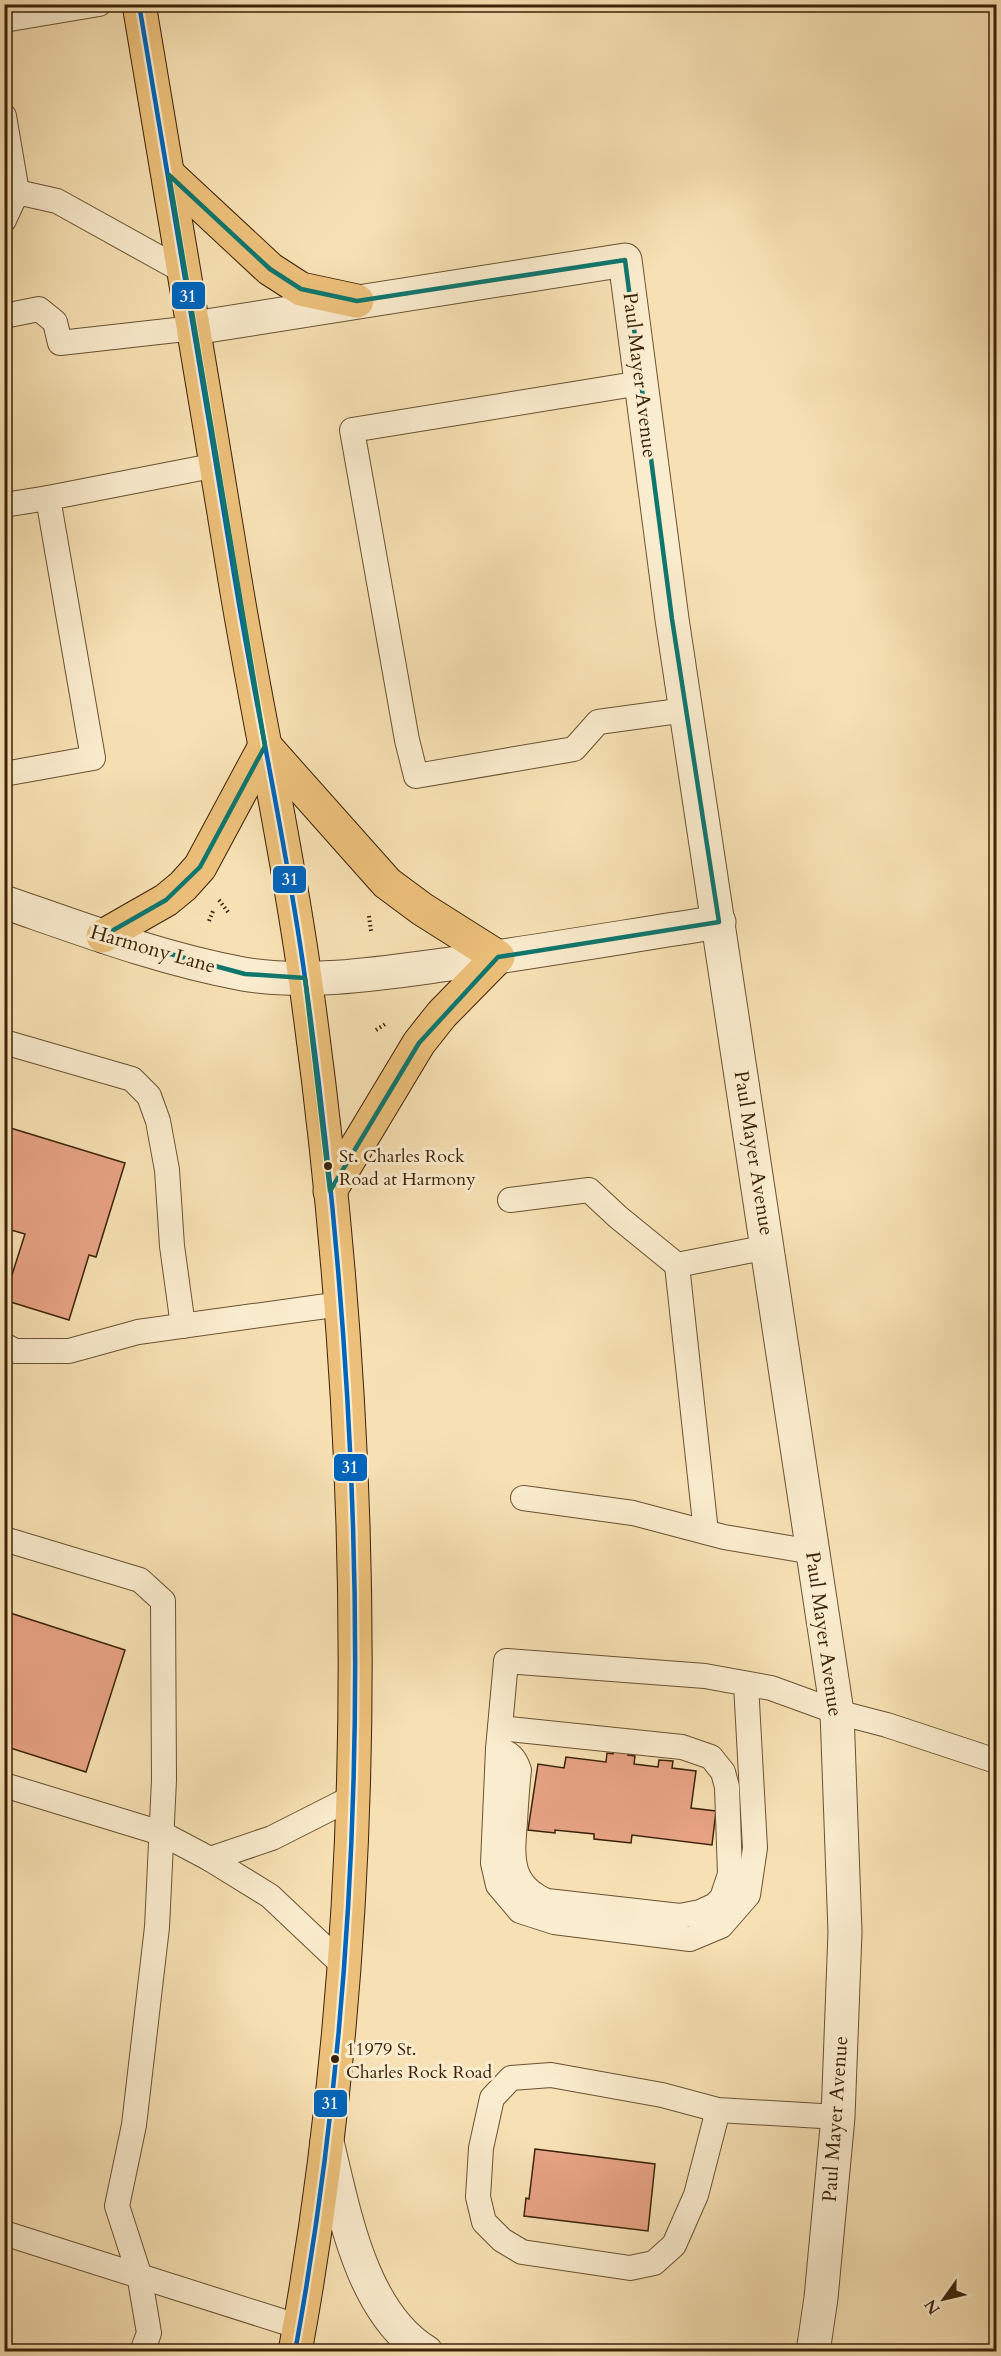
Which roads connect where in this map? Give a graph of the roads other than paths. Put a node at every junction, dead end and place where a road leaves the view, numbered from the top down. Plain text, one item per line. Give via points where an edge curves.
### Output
1 (99, 4) edge
2 (139, 4) edge
3 (4, 20) edge
4 (4, 116) edge
5 (169, 175) junction
6 (9, 209) edge
7 (185, 272) junction
8 (357, 301) junction
9 (4, 316) edge
10 (194, 328) junction
11 (641, 383) junction
12 (217, 465) junction
13 (48, 498) junction
14 (4, 505) edge
15 (686, 710) junction
16 (265, 746) junction
17 (4, 774) edge
18 (4, 902) edge
19 (719, 922) junction
20 (104, 936) junction
21 (498, 957) junction
22 (305, 978) junction
23 (4, 1042) edge
24 (330, 1191) junction
25 (510, 1200) dead end
26 (768, 1247) junction
27 (677, 1264) junction
28 (341, 1304) junction
29 (183, 1326) junction
30 (4, 1345) edge
31 (524, 1498) dead end
32 (706, 1532) junction
33 (4, 1539) edge
34 (813, 1552) junction
35 (746, 1684) junction
36 (837, 1712) junction
37 (499, 1739) junction
38 (996, 1761) edge
39 (4, 1785) edge
40 (355, 1796) junction
41 (161, 1833) junction
42 (210, 1859) junction
43 (344, 1966) junction
44 (718, 2110) junction
45 (838, 2117) junction
46 (327, 2141) junction
47 (4, 2233) edge
48 (139, 2274) junction
49 (298, 2339) edge
50 (142, 2352) edge
51 (426, 2352) edge
52 (813, 2352) edge

1 - 3 lane
2 - 5 main road
4 - 6 lane
5 - 7 main road
5 - 8 main road via 270,269 301,289
6 - 7 lane via 57,201
7 - 10 main road
8 - 10 street, Paul Mayer Avenue
8 - 11 street, Paul Mayer Avenue via 625,260
9 - 10 lane via 39,309 55,322 60,343
10 - 12 main road
11 - 15 street, Paul Mayer Avenue
11 - 15 lane via 352,430 416,776 574,749 598,722
12 - 13 lane
12 - 16 main road
13 - 14 lane
13 - 17 lane via 93,758
15 - 19 street, Paul Mayer Avenue
16 - 20 main road via 200,867 166,900
16 - 21 main road via 387,882
16 - 22 main road
18 - 20 street, Harmony Lane
19 - 21 street
19 - 26 street, Paul Mayer Avenue
20 - 22 street, Harmony Lane via 245,974
21 - 22 street via 385,973
21 - 24 main road via 418,1043
22 - 24 main road
23 - 29 lane via 132,1078 149,1096 167,1170
24 - 28 main road
25 - 27 lane via 589,1190
26 - 27 lane
26 - 34 street, Paul Mayer Avenue
27 - 32 lane
28 - 29 lane
28 - 40 main road via 355,1561
29 - 30 lane via 138,1332 69,1351 15,1351
31 - 32 lane via 633,1514
32 - 34 lane
33 - 41 lane via 140,1580 163,1601 165,1780
34 - 36 street, Paul Mayer Avenue
35 - 36 lane via 771,1688
35 - 37 lane via 705,1676 506,1661
35 - 37 lane via 755,1848 748,1895 721,1926 690,1939 554,1922 520,1911 498,1885 493,1863
36 - 38 lane
36 - 45 street, Paul Mayer Avenue via 844,1932
37 - 37 lane via 516,1759 519,1770 513,1860 517,1875 534,1896 547,1901 680,1916 700,1912 722,1898 730,1874 727,1787 723,1772 711,1757 682,1747
39 - 41 lane
40 - 42 lane via 272,1838
40 - 43 main road
41 - 42 lane
41 - 48 lane via 157,1927 134,2125 117,2206
42 - 43 lane via 270,1896
43 - 46 main road
44 - 44 lane via 696,2195 674,2245 654,2263 630,2268 522,2252 484,2222 478,2197 481,2148 492,2098 511,2078 551,2075 662,2095
44 - 45 lane
45 - 52 street, Paul Mayer Avenue
46 - 49 main road
46 - 51 street via 351,2236 380,2305 394,2324
47 - 48 lane
48 - 49 lane
48 - 50 lane via 149,2333

